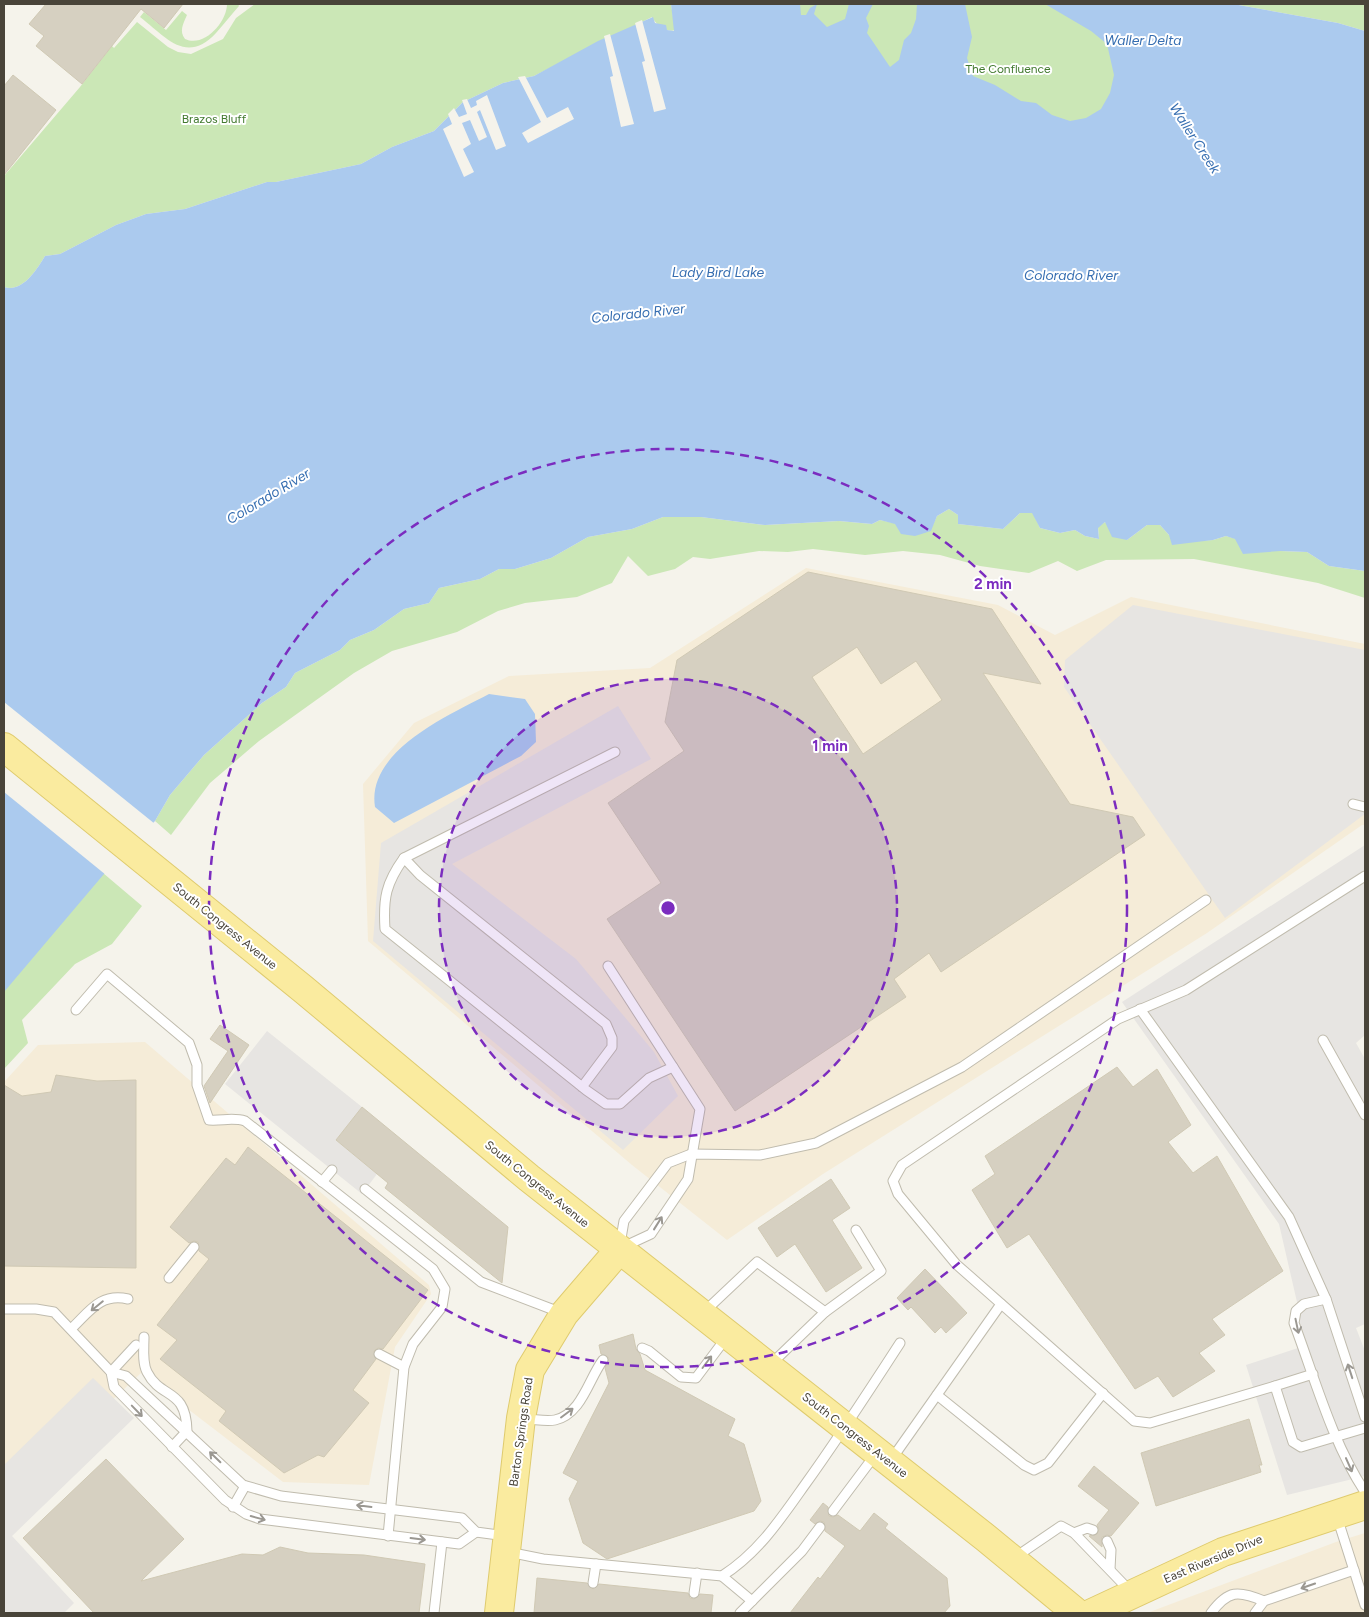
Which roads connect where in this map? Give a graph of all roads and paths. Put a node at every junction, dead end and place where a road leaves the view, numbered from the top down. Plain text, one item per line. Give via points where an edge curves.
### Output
1 (4, 747) edge
2 (615, 752) dead end
3 (1353, 804) dead end
4 (1365, 807) edge
5 (404, 858) junction
6 (1365, 876) edge
7 (1206, 900) dead end
8 (608, 966) dead end
9 (1140, 1009) junction
10 (76, 1010) dead end
11 (1323, 1040) dead end
12 (673, 1067) junction
13 (582, 1086) junction
14 (1365, 1116) edge
15 (691, 1154) junction
16 (332, 1170) dead end
17 (322, 1182) junction
18 (365, 1189) dead end
19 (856, 1230) dead end
20 (194, 1247) dead end
21 (619, 1250) junction
22 (169, 1278) dead end
23 (128, 1299) dead end
24 (1326, 1299) junction
25 (1001, 1304) junction
26 (4, 1309) edge
27 (825, 1312) junction
28 (564, 1314) junction
29 (701, 1314) junction
30 (71, 1329) junction
31 (728, 1336) junction
32 (144, 1337) dead end
33 (900, 1343) dead end
34 (136, 1345) dead end
35 (642, 1348) dead end
36 (379, 1354) dead end
37 (603, 1360) dead end
38 (404, 1367) junction
39 (768, 1367) junction
40 (111, 1372) junction
41 (1313, 1374) junction
42 (1274, 1386) junction
43 (937, 1394) junction
44 (1103, 1394) junction
45 (1365, 1417) edge
46 (521, 1418) junction
47 (846, 1428) junction
48 (1365, 1428) edge
49 (187, 1431) junction
50 (1337, 1437) junction
51 (172, 1447) junction
52 (883, 1458) junction
53 (246, 1486) junction
54 (1365, 1492) edge
55 (1365, 1505) edge
56 (233, 1507) junction
57 (391, 1510) junction
58 (833, 1511) dead end
59 (1336, 1515) junction
60 (820, 1527) dead end
61 (1093, 1530) dead end
62 (476, 1532) junction
63 (1074, 1533) junction
64 (388, 1536) junction
65 (1107, 1541) dead end
66 (442, 1542) junction
67 (506, 1544) junction
68 (1012, 1560) junction
69 (596, 1564) junction
70 (1110, 1568) junction
71 (1354, 1570) junction
72 (697, 1573) junction
73 (722, 1576) junction
74 (593, 1583) dead end
75 (694, 1593) dead end
76 (1133, 1594) junction
77 (752, 1600) junction
78 (1264, 1601) junction
79 (1365, 1605) edge
80 (434, 1613) edge
81 (499, 1613) edge
82 (740, 1613) edge
83 (1077, 1613) edge
84 (1092, 1613) edge
85 (1211, 1613) edge
86 (1255, 1613) edge

1 - 21 main road, South Congress Avenue
2 - 5 lane
3 - 4 lane
5 - 13 lane via 386,893 385,929
5 - 13 lane via 427,881 606,1024 612,1047
6 - 9 lane via 1186,990
7 - 15 lane via 962,1067 816,1143 760,1155
8 - 12 lane
9 - 24 lane via 1289,1217
9 - 25 lane via 1118,1019 902,1165 893,1181 898,1194 956,1264
10 - 17 lane via 107,974 189,1043 197,1065 197,1084 209,1120 233,1118 245,1121
11 - 14 lane
12 - 13 lane via 649,1078 620,1104 606,1104
12 - 15 lane via 700,1109
15 - 21 lane via 668,1164 624,1221
21 -> 15 lane via 651,1234 688,1178
16 - 17 lane
17 - 38 lane via 433,1270 445,1289 442,1308 413,1344
18 - 28 lane via 482,1282
19 - 27 lane via 881,1271
20 - 22 lane
21 - 28 main road, Barton Springs Road
21 - 29 main road, South Congress Avenue
23 -> 30 lane via 108,1297
24 -> 41 lane via 1304,1304 1296,1312 1294,1323
45 -> 24 lane
25 - 43 lane
25 - 44 lane
26 - 30 lane via 46,1310 60,1317
27 - 29 lane via 757,1262
27 - 39 lane
28 - 46 main road, Barton Springs Road via 530,1370
29 - 31 main road, South Congress Avenue
30 - 40 lane
35 -> 31 lane via 681,1377 696,1378
31 - 39 main road, South Congress Avenue
32 - 49 lane via 146,1369 153,1380 179,1400 185,1409
33 - 47 lane
34 - 40 lane
36 - 38 lane
46 -> 37 lane via 556,1420 567,1414 581,1399
38 - 57 lane
39 - 47 main road, South Congress Avenue
40 - 49 lane via 126,1376
40 -> 51 lane via 114,1387
41 - 42 lane
41 - 50 lane
42 - 44 lane via 1150,1423 1134,1421
42 - 50 lane via 1293,1442 1301,1447
43 - 44 lane via 1034,1470 1048,1463
43 - 52 lane
46 - 67 main road, Barton Springs Road
47 - 52 main road, South Congress Avenue
47 - 73 lane via 759,1546
48 - 50 lane
49 - 51 lane
53 -> 49 lane
50 -> 54 lane via 1352,1472
51 - 56 lane
52 - 58 lane
52 - 68 main road, South Congress Avenue
53 - 56 lane
57 -> 53 lane via 280,1496
55 - 59 main road, East Riverside Drive
56 -> 64 lane via 260,1519
57 - 62 lane via 462,1518
57 - 64 lane
59 - 71 lane
59 - 76 main road, East Riverside Drive via 1223,1552
60 - 77 lane via 802,1551
61 - 63 lane via 1086,1528
62 - 66 lane via 458,1544
62 - 67 lane
63 - 68 lane via 1060,1526
63 - 70 lane
64 -> 66 lane
65 - 70 lane via 1111,1550
66 - 80 lane
67 - 69 lane via 543,1559
67 - 81 main road, Barton Springs Road
68 - 83 main road, South Congress Avenue
69 - 72 lane
69 - 74 lane
70 - 76 lane
71 -> 78 lane
71 - 79 lane
72 - 73 lane
72 - 75 lane
73 - 77 lane
76 - 84 main road, East Riverside Drive
77 - 82 lane
78 - 85 lane via 1243,1592 1222,1598
78 - 86 lane

